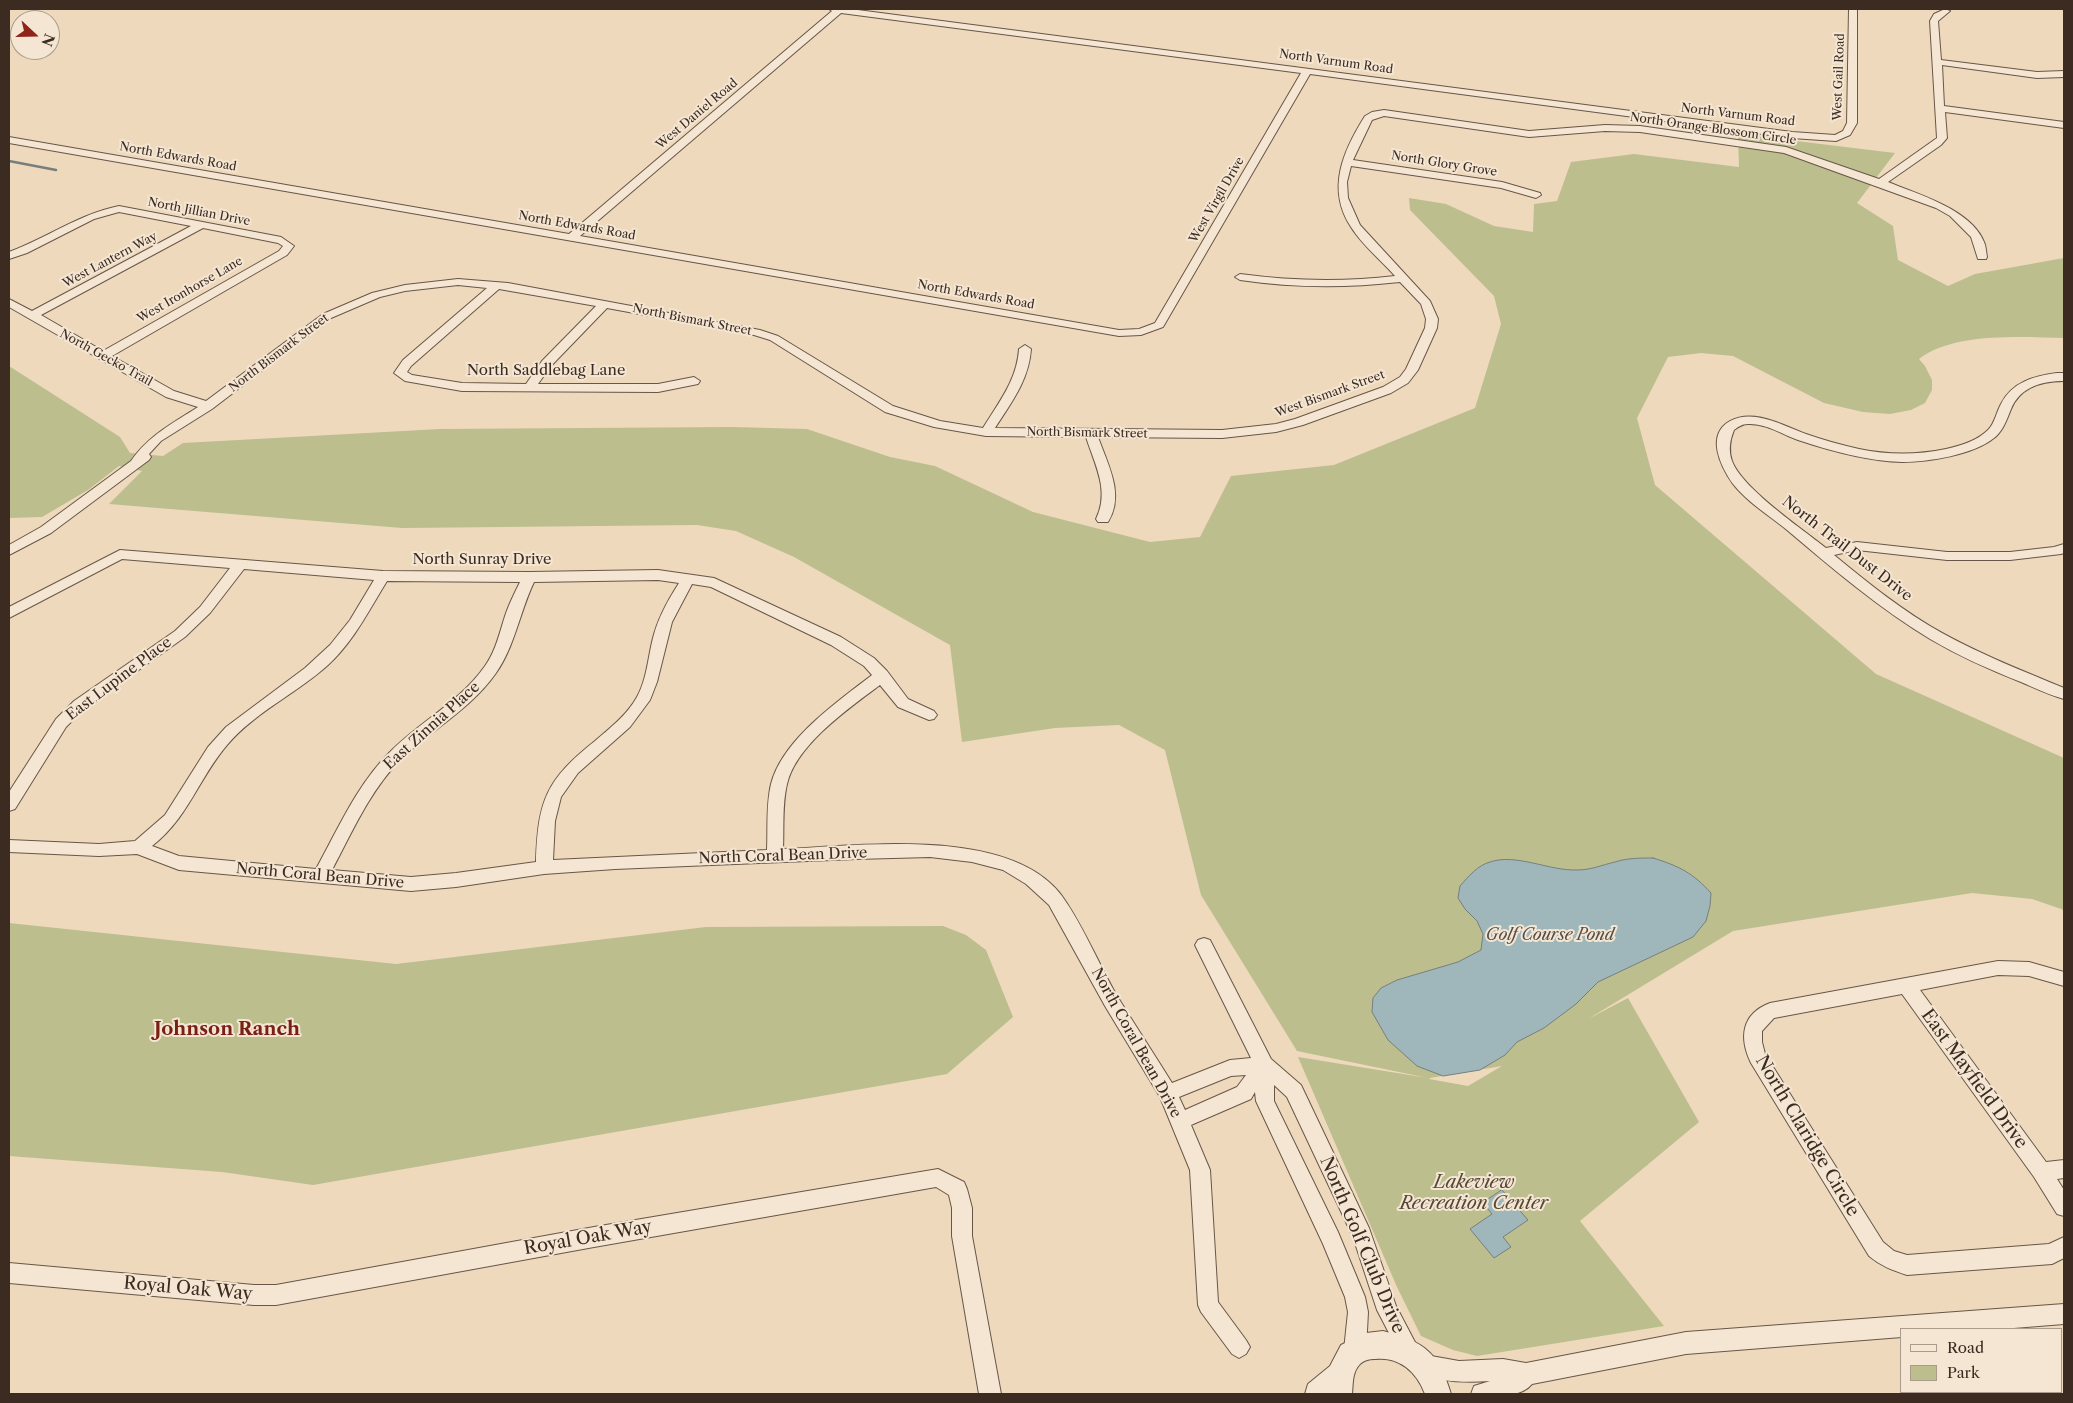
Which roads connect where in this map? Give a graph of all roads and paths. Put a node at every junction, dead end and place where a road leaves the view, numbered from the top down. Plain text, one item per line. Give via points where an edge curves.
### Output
1 (837, 9) edge
2 (1853, 9) edge
3 (1946, 11) dead end
4 (1936, 62) junction
5 (1307, 71) junction
6 (2064, 74) edge
7 (1939, 108) junction
8 (1375, 114) joint
9 (2064, 125) edge
10 (1836, 138) joint
11 (9, 140) edge
12 (1347, 162) junction
13 (1880, 183) junction
14 (1536, 195) dead end
15 (201, 226) junction
16 (571, 238) junction
17 (289, 246) joint
18 (9, 256) edge
19 (1982, 257) dead end
20 (1240, 277) dead end
21 (1402, 278) junction
22 (497, 285) junction
23 (9, 302) edge
24 (604, 304) junction
25 (31, 316) junction
26 (1141, 332) joint
27 (1025, 349) dead end
28 (103, 356) junction
29 (2064, 377) edge
30 (694, 381) dead end
31 (530, 387) junction
32 (208, 406) junction
33 (986, 432) junction
34 (1091, 433) junction
35 (1191, 435) joint
36 (1103, 519) dead end
37 (9, 551) edge
38 (1823, 553) junction
39 (2061, 553) edge
40 (241, 563) junction
41 (383, 576) junction
42 (529, 577) junction
43 (688, 579) junction
44 (9, 614) edge
45 (882, 675) junction
46 (2064, 694) edge
47 (929, 715) dead end
48 (9, 805) edge
49 (9, 846) edge
50 (140, 847) junction
51 (775, 856) junction
52 (544, 867) junction
53 (322, 875) junction
54 (1204, 945) dead end
55 (2064, 979) edge
56 (1907, 986) junction
57 (1264, 1065) junction
58 (1168, 1092) junction
59 (1180, 1121) junction
60 (2064, 1169) edge
61 (2040, 1172) junction
62 (2064, 1207) edge
63 (2064, 1247) edge
64 (9, 1272) edge
65 (2064, 1314) edge
66 (1239, 1347) dead end
67 (1355, 1350) junction
68 (1416, 1358) junction
69 (1526, 1374) junction
70 (1340, 1384) edge
71 (990, 1394) edge
72 (1318, 1394) edge
73 (1438, 1394) edge
74 (1482, 1394) edge

1 - 5 street, North Varnum Road
1 - 16 street, West Daniel Road
2 - 10 street, West Gail Road via 1852,123 1847,133
3 - 4 street via 1936,16 1934,21
4 - 6 street via 2037,76
4 - 7 street
5 - 10 street, North Varnum Road via 1782,134
5 - 26 street, West Virgil Drive via 1159,325
7 - 9 street
7 - 13 street via 1942,138
8 - 12 street, West Bismark Street via 1368,118
8 - 13 street, North Orange Blossom Circle via 1529,134 1605,128 1659,132 1786,150
11 - 16 street, North Edwards Road
12 - 14 street, North Glory Grove via 1502,185
12 - 21 street, West Bismark Street via 1342,182 1347,211 1355,226
13 - 19 street, North Orange Blossom Circle via 1928,200 1954,214 1975,234
15 - 17 street, North Jillian Drive via 281,240
15 - 18 street, North Jillian Drive via 119,209 103,211
15 - 25 street, West Lantern Way
16 - 26 street, North Edwards Road via 1119,333
17 - 28 street, West Ironhorse Lane via 283,253
20 - 21 street via 1279,283 1338,285
21 - 35 street, West Bismark Street via 1426,303 1432,319 1412,370 1404,380 1387,390 1276,428
22 - 24 street, North Bismark Street
22 - 31 street, North Saddlebag Lane via 400,373 409,378 462,387
22 - 32 street, North Bismark Street via 438,283 398,290 352,304 327,316
23 - 25 street, North Gecko Trail
24 - 31 street via 546,364
24 - 33 street, North Bismark Street via 740,328 774,338 888,409 938,424
25 - 28 street, North Gecko Trail
27 - 33 street via 1026,362 1022,373
28 - 32 street, North Gecko Trail via 170,394
29 - 38 street, North Trail Dust Drive via 2043,379 2022,387 2008,401 2002,419 1990,435 1976,444 1918,457 1855,452 1746,420 1730,426 1724,437 1723,452 1730,470 1744,487
30 - 31 street, North Saddlebag Lane via 658,388
32 - 37 street, North Bismark Street via 180,433 162,440 46,530
33 - 34 street, North Bismark Street
34 - 35 street, North Bismark Street
34 - 36 street via 1110,492
38 - 39 street via 1857,546 1947,556
38 - 46 street, North Trail Dust Drive via 1869,591 1936,636 1991,664
40 - 41 street, North Sunray Drive
40 - 44 street, North Sunray Drive via 120,554
40 - 48 street, East Lupine Place via 205,610 180,634 79,705 60,723
41 - 42 street, North Sunray Drive
41 - 50 street via 336,649 312,671 230,732 202,766 192,788 169,821
42 - 43 street, North Sunray Drive via 658,575
42 - 53 street, East Zinnia Place via 499,656 483,680 394,757 372,782
43 - 45 street, North Sunray Drive via 714,583 836,641 870,662
43 - 52 street via 671,607 660,636 644,697 616,732 569,772 552,796
45 - 47 street, North Sunray Drive via 903,703
45 - 51 street via 835,713 789,762 779,782
49 - 50 street, North Coral Bean Drive via 98,850
50 - 53 street, North Coral Bean Drive via 179,863
51 - 52 street, North Coral Bean Drive
51 - 58 street, North Coral Bean Drive via 930,851 1007,864 1032,879 1055,900 1111,1001
52 - 53 street, North Coral Bean Drive via 411,884
54 - 57 street, North Golf Club Drive
55 - 56 street, North Claridge Circle via 2028,969 1998,968
56 - 61 street, East Mayfield Drive
56 - 63 street, North Claridge Circle via 1770,1011 1752,1029 1757,1057 1876,1249 1888,1259 1907,1265 2052,1254
57 - 58 street via 1230,1068
57 - 59 street via 1244,1093
57 - 67 street, North Golf Club Drive via 1264,1101 1331,1239 1355,1297 1358,1312
57 - 68 street, North Golf Club Drive via 1294,1091 1362,1235 1387,1310
58 - 59 street, North Coral Bean Drive
59 - 66 street, North Coral Bean Drive via 1200,1170 1208,1306
60 - 61 street
61 - 62 street
64 - 71 street, Royal Oak Way via 276,1295 938,1178 957,1189 962,1208 962,1236
65 - 69 street via 1686,1344
67 - 68 street via 1365,1345 1384,1344
67 - 70 street via 1346,1362
68 - 69 street via 1443,1370 1513,1369
68 - 73 street via 1432,1376
69 - 74 street via 1519,1383
70 - 72 street

